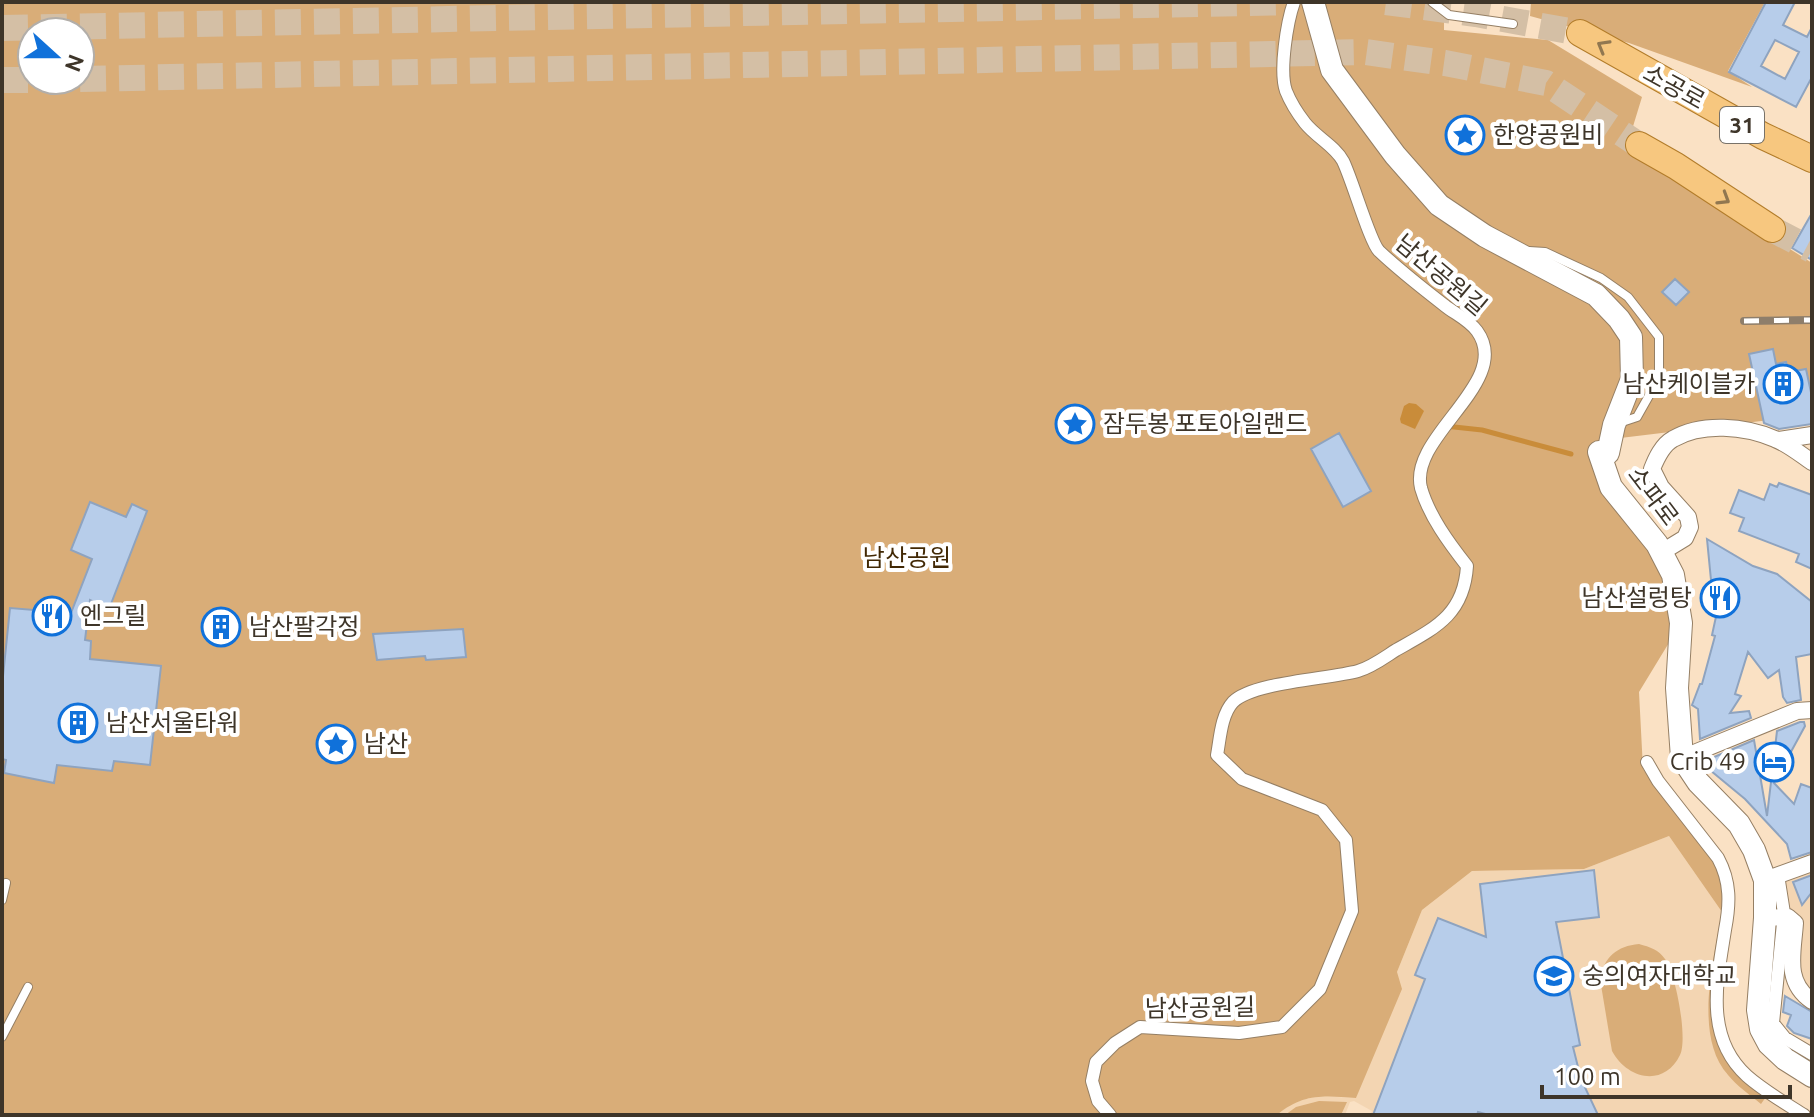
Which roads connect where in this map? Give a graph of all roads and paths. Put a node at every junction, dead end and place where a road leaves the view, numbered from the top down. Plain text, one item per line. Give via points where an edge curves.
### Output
1 (1294, 2) edge
2 (1313, 2) edge
3 (1432, 2) edge
4 (1513, 24) dead end
5 (1580, 33) tunnel mouth
6 (1639, 145) tunnel mouth
7 (1812, 159) edge
8 (1772, 229) tunnel mouth
9 (1812, 435) edge
10 (1779, 440) junction
11 (1812, 462) edge
12 (1662, 552) junction
13 (1812, 710) edge
14 (1682, 758) junction
15 (1647, 762) dead end
16 (1812, 863) edge
17 (1771, 877) junction
18 (6, 883) dead end
19 (2, 900) edge
20 (1765, 918) junction
21 (28, 987) dead end
22 (1812, 1001) edge
23 (2, 1037) edge
24 (1812, 1054) edge
25 (1812, 1076) edge
26 (1110, 1115) edge
27 (1804, 1115) edge

1 - 26 street, 남산공원길 via 1286,25 1285,90 1305,123 1341,158 1375,248 1466,320 1484,346 1479,377 1431,448 1421,486 1445,539 1467,566 1466,585 1455,609 1437,626 1362,670 1257,690 1233,702 1221,727 1217,755 1242,779 1322,810 1346,840 1352,911 1320,989 1282,1027 1239,1033 1140,1027 1115,1043 1096,1062 1092,1081 1098,1101
2 - 12 street, 소파로 via 1332,70 1439,205 1507,249 1596,295 1631,337 1632,379 1608,453 1599,452 1611,487
3 - 4 lane via 1449,15
7 -> 5 main road, 소공로 / 31
6 -> 8 main road
9 - 10 street
10 - 11 street
10 - 12 street via 1753,431 1715,428 1671,440 1652,469 1690,527 1685,538
12 - 14 street, 소파로 via 1673,575 1681,623 1677,688
13 - 14 street via 1797,711
14 - 17 street via 1739,824
15 - 27 street via 1724,870 1729,908 1716,990 1723,1044 1747,1076
16 - 17 street
17 - 20 street
17 - 24 street via 1784,913 1773,1023 1785,1038
18 - 19 lane
20 - 22 street via 1788,917 1795,923 1794,984
20 - 25 street via 1761,1029 1785,1059
21 - 23 lane

